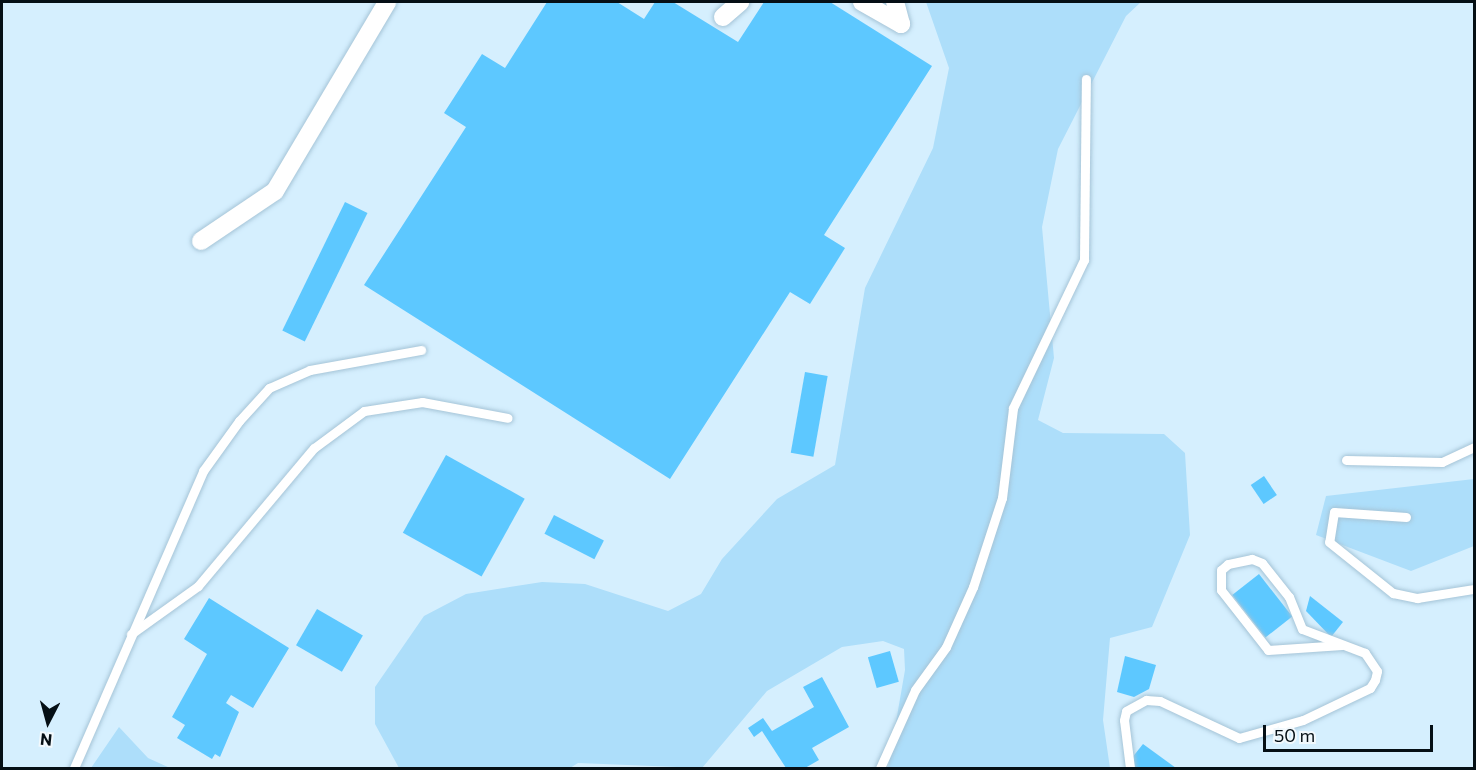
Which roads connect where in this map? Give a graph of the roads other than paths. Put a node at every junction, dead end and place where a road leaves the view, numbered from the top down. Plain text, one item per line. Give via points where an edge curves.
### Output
1 (387, 2) edge
2 (740, 2) edge
3 (862, 2) edge
4 (895, 2) edge
5 (723, 17) dead end
6 (1086, 79) dead end
7 (201, 241) dead end
8 (421, 350) dead end
9 (508, 418) dead end
10 (1474, 447) edge
11 (1346, 460) dead end
12 (1406, 517) dead end
13 (1474, 590) edge
14 (130, 635) junction
15 (1342, 645) junction
16 (74, 768) edge
17 (880, 768) edge
18 (1130, 768) edge

1 - 7 street via 275,191
2 - 5 street
3 - 4 street via 901,24
6 - 17 lane via 1084,260 1013,408 1002,498 973,587 946,647 915,690
8 - 14 lane via 310,370 269,388 203,471
9 - 14 lane via 422,402 364,411 314,448 198,586
10 - 11 lane via 1442,462
12 - 13 lane via 1334,512 1329,542 1393,593 1417,598
14 - 16 lane
15 - 15 lane via 1302,629 1289,597 1262,563 1240,560 1221,570 1221,590 1268,650
15 - 18 lane via 1373,662 1377,671 1370,688 1267,732 1227,735 1160,701 1137,704 1124,720

